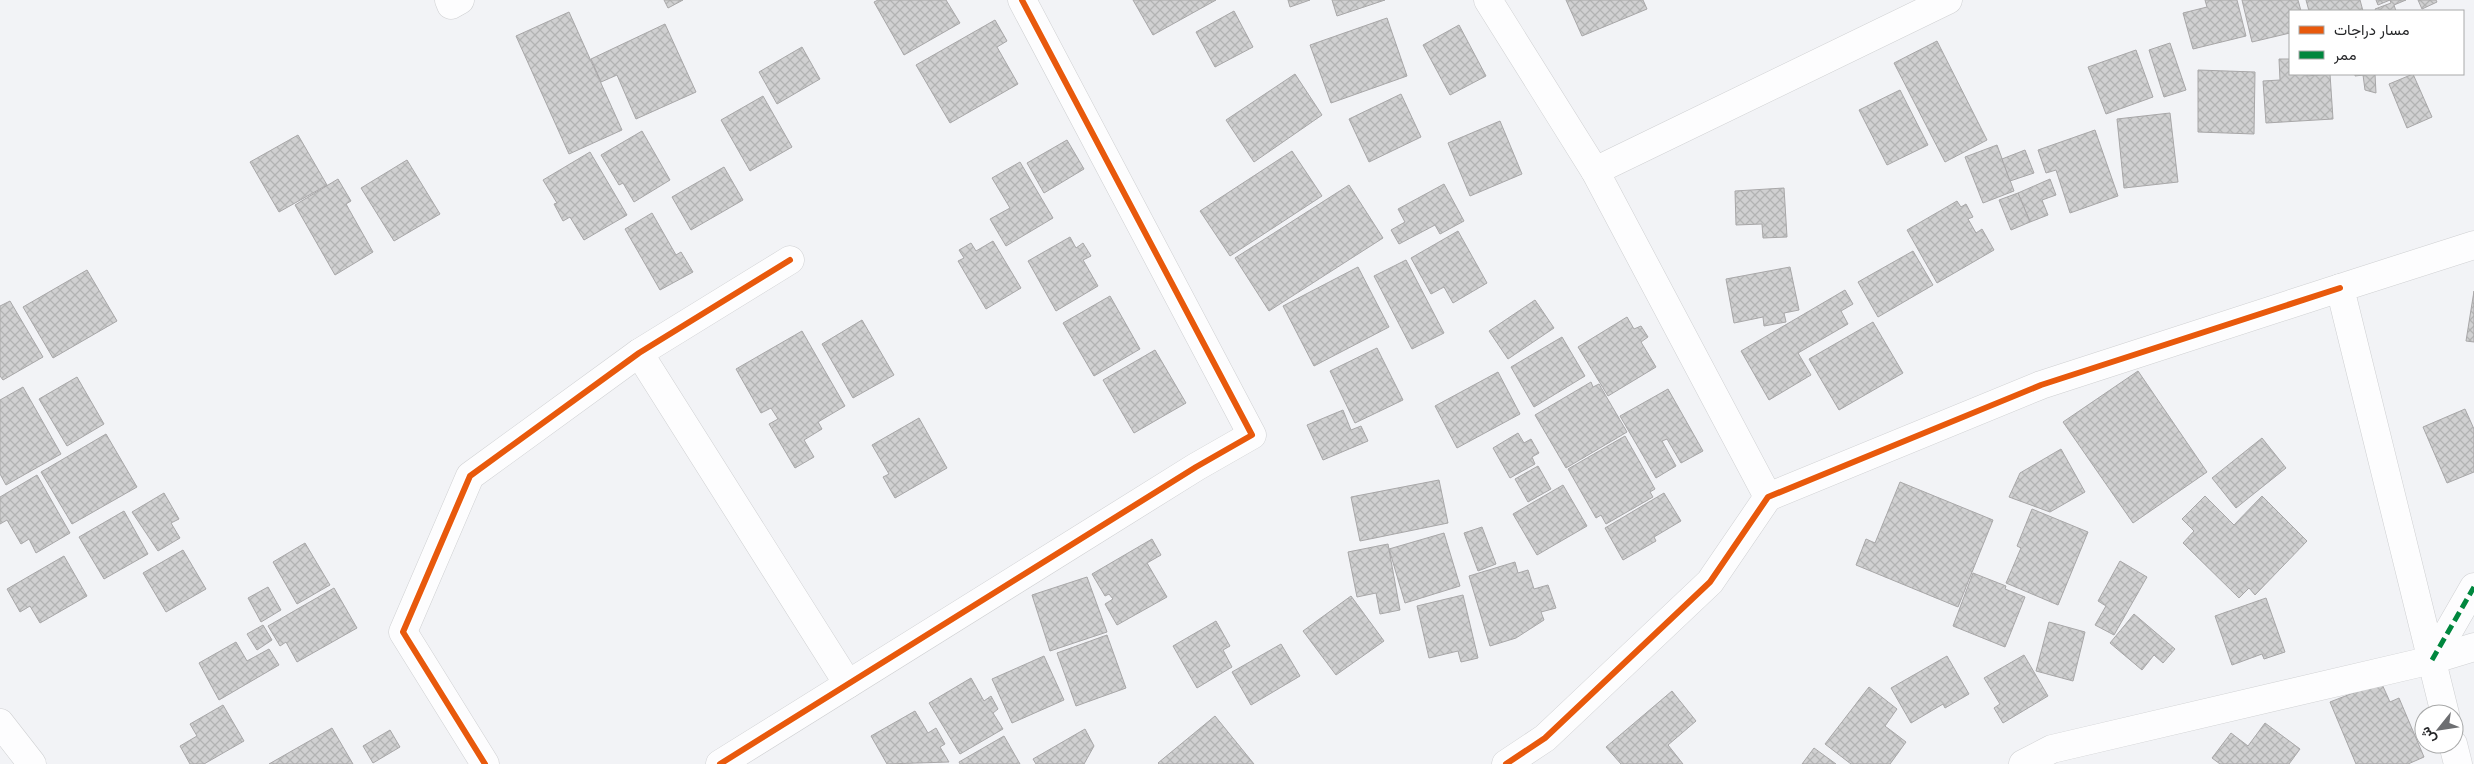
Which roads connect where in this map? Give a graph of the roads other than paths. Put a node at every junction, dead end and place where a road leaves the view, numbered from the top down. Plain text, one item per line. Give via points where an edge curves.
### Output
1 (449, 0) edge
2 (460, 0) edge
3 (1022, 0) edge
4 (1488, 0) edge
5 (1948, 0) edge
6 (1916, 7) edge
7 (1595, 171) junction
8 (2474, 245) edge
9 (790, 260) dead end
10 (2340, 288) junction
11 (639, 353) junction
12 (1768, 497) junction
13 (2474, 587) edge
14 (2474, 647) edge
15 (2432, 660) junction
16 (848, 684) junction
17 (2443, 704) edge
18 (0, 723) edge
19 (2057, 756) edge
20 (32, 764) edge
21 (485, 764) edge
22 (720, 764) edge
23 (1506, 764) edge
24 (2023, 764) edge

1 - 2 street via 451,5
3 - 16 street via 1252,435
4 - 7 street
5 - 6 street
6 - 7 street
7 - 12 street
8 - 10 street
9 - 11 street
10 - 12 street via 2041,385
10 - 15 street
11 - 16 street
11 - 21 street via 470,476 403,632
12 - 23 street via 1710,582 1545,738
13 - 15 street
14 - 15 street
15 - 17 street
15 - 19 street
16 - 22 street
18 - 20 street
19 - 24 street

